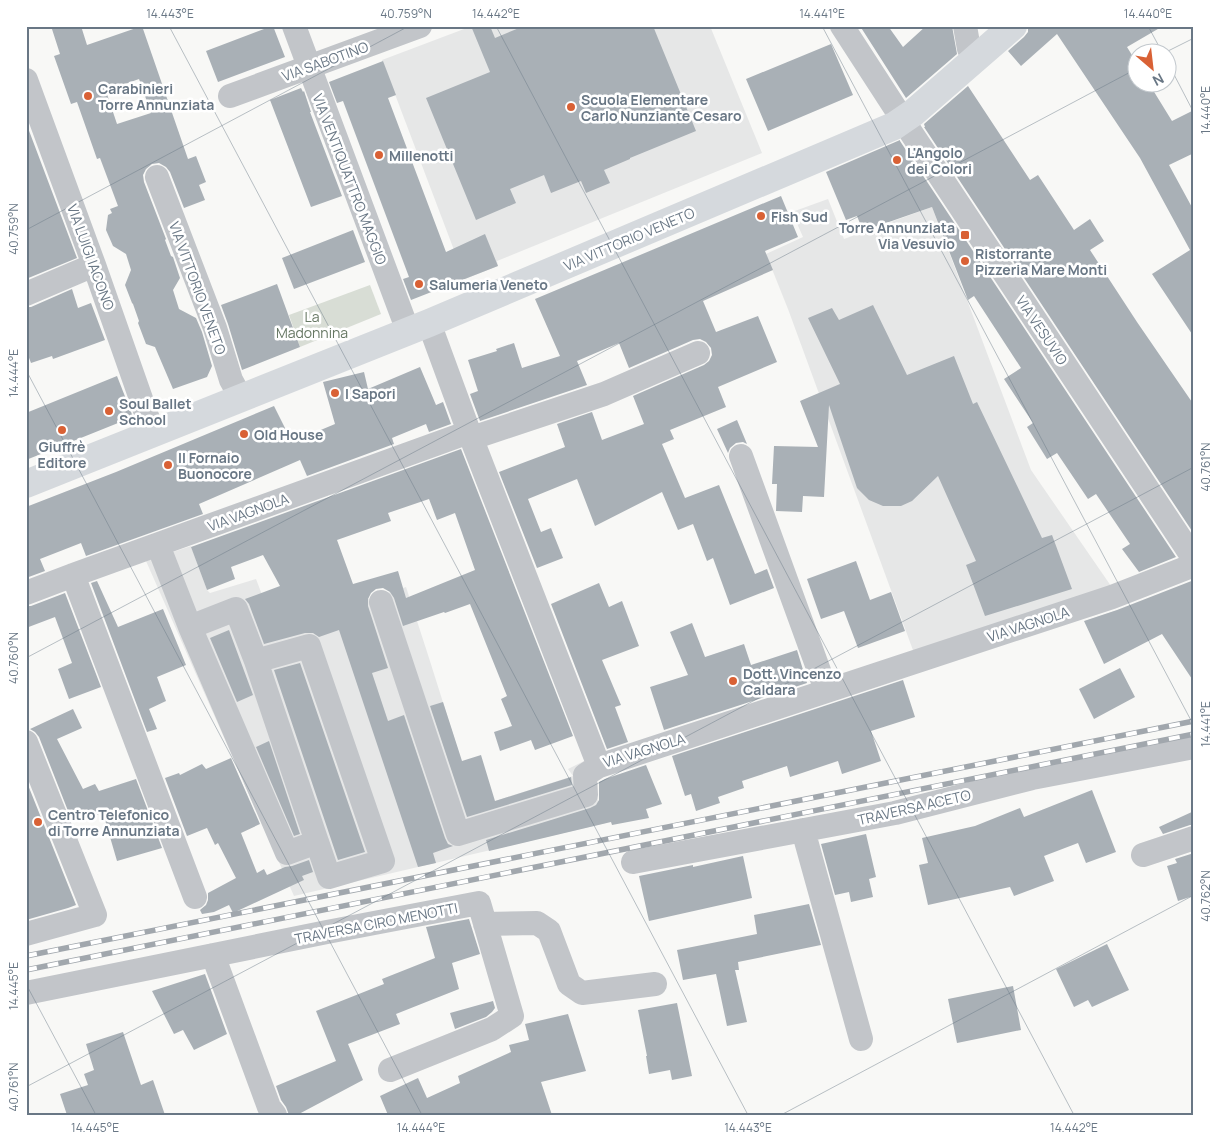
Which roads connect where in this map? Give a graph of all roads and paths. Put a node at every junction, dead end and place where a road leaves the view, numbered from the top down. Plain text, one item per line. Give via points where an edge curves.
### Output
1 (294, 26) edge
2 (842, 26) edge
3 (965, 26) edge
4 (1013, 26) edge
5 (409, 28) edge
6 (977, 58) junction
7 (308, 67) junction
8 (26, 81) edge
9 (230, 96) dead end
10 (903, 121) junction
11 (157, 177) dead end
12 (94, 265) junction
13 (26, 294) edge
14 (418, 327) junction
15 (698, 352) dead end
16 (241, 398) junction
17 (153, 433) junction
18 (470, 435) junction
19 (741, 456) dead end
20 (26, 484) edge
21 (158, 544) junction
22 (1194, 559) edge
23 (1194, 565) edge
24 (73, 576) junction
25 (26, 593) edge
26 (381, 602) dead end
27 (190, 627) junction
28 (256, 661) junction
29 (826, 690) junction
30 (26, 742) edge
31 (1194, 747) edge
32 (599, 766) junction
33 (803, 830) junction
34 (1194, 838) edge
35 (317, 842) junction
36 (1143, 855) dead end
37 (634, 862) dead end
38 (195, 897) dead end
39 (485, 924) junction
40 (26, 934) edge
41 (213, 955) junction
42 (654, 984) dead end
43 (26, 994) edge
44 (861, 1039) dead end
45 (390, 1070) dead end
46 (275, 1115) edge

1 - 7 street, VIA VENTIQUATTRO MAGGIO
2 - 10 street, VIA VESUVIO
3 - 6 street via 969,49
4 - 6 main road, VIA VITTORIO VENETO
5 - 7 street, VIA SABOTINO
6 - 10 main road, VIA VITTORIO VENETO
7 - 9 street, VIA SABOTINO
7 - 14 street, VIA VENTIQUATTRO MAGGIO
8 - 12 street, VIA LUIGI IACONO
10 - 14 main road, VIA VITTORIO VENETO
10 - 22 street, VIA VESUVIO
11 - 16 street, VIA VITTORIO VENETO via 215,328 231,380
12 - 13 street
12 - 17 street, VIA LUIGI IACONO
14 - 16 main road, VIA VITTORIO VENETO
14 - 18 street, VIA VENTIQUATTRO MAGGIO
15 - 18 street, VIA VAGNOLA via 604,394
16 - 17 main road, VIA VITTORIO VENETO
17 - 20 main road, VIA VITTORIO VENETO
18 - 21 street, VIA VAGNOLA
18 - 32 street, VIA VAGNOLA
19 - 29 street
21 - 24 street, VIA VAGNOLA
21 - 27 street
23 - 29 street, VIA VAGNOLA via 1112,597
24 - 25 street, VIA VAGNOLA
24 - 38 street
26 - 32 street via 458,834 586,795 585,775
27 - 28 street via 236,609
27 - 35 street via 287,853
28 - 35 street
28 - 35 street via 309,646 383,861 329,877
29 - 32 street, VIA VAGNOLA
30 - 40 street via 95,915
31 - 33 street, TRAVERSA ACETO via 1032,778 895,813
33 - 37 street, TRAVERSA ACETO
33 - 44 street
34 - 36 street
39 - 41 street, TRAVERSA CIRO MENOTTI via 479,903
39 - 42 street via 537,923 548,931 569,984 582,993
39 - 45 street, TRAVERSA CIRO MENOTTI via 512,1016 492,1029
41 - 43 street, TRAVERSA CIRO MENOTTI
41 - 46 street

